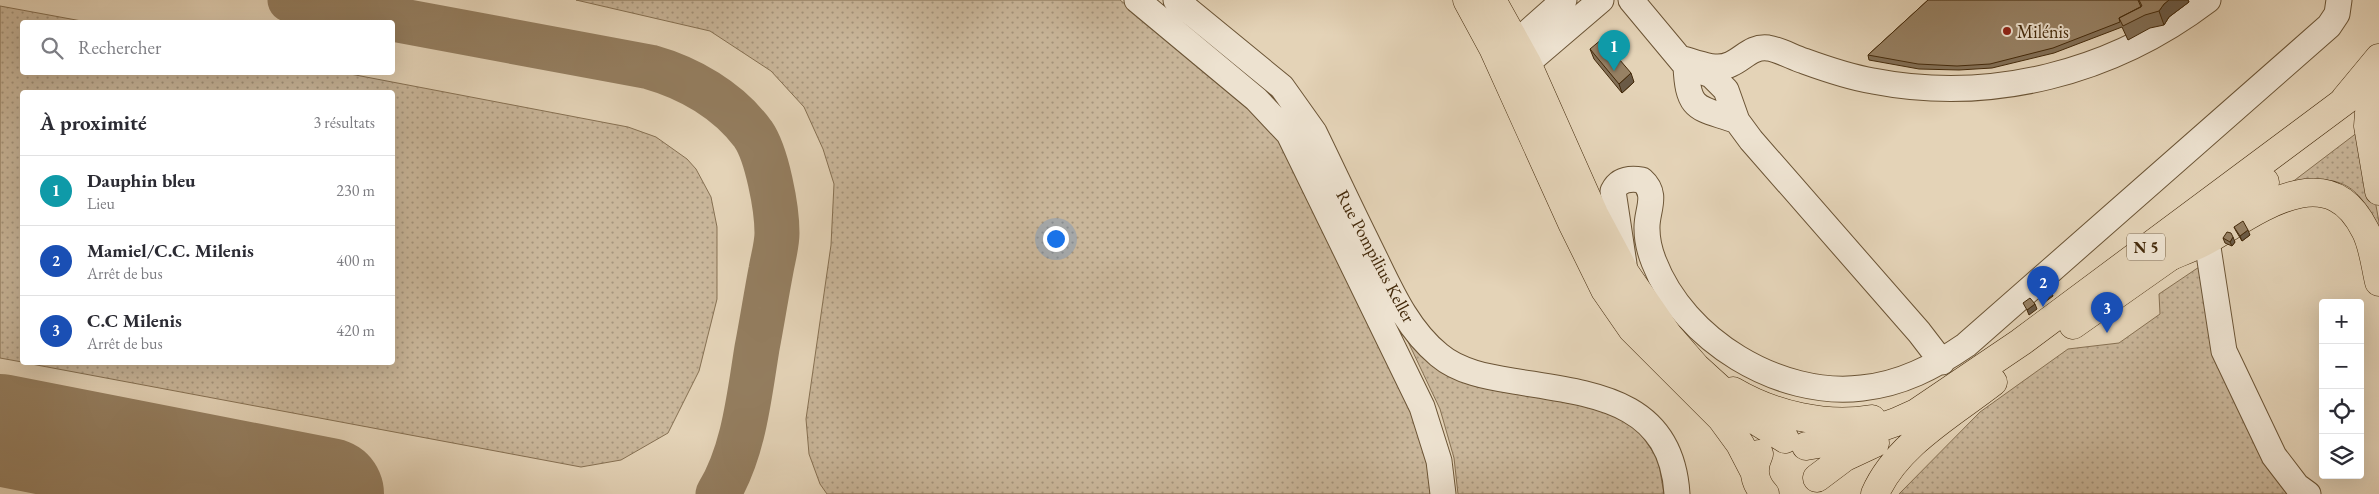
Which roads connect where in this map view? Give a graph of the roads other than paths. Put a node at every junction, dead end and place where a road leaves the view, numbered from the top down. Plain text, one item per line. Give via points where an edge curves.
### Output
1 (1136, 0) edge
2 (1176, 0) edge
3 (1467, 0) edge
4 (1492, 0) edge
5 (1564, 0) edge
6 (1601, 0) edge
7 (1631, 0) edge
8 (2208, 0) edge
9 (2339, 0) edge
10 (2379, 58) edge
11 (1513, 61) junction
12 (1683, 62) junction
13 (2379, 75) edge
14 (2365, 98) edge
15 (2379, 192) edge
16 (2207, 241) junction
17 (2171, 256) junction
18 (1626, 274) junction
19 (2379, 282) edge
20 (1942, 362) junction
21 (1696, 368) junction
22 (1999, 377) junction
23 (1946, 393) junction
24 (1796, 442) junction
25 (1760, 482) edge
26 (1812, 489) edge
27 (1443, 494) edge
28 (1677, 494) edge
29 (1875, 494) edge
30 (2308, 494) edge

1 - 27 street via 1256,99 1289,134 1422,408 1439,461
2 - 28 street, Rue Pompilius Keller via 1282,87 1300,110 1314,132 1400,309 1426,344 1463,369 1575,392 1626,408 1648,422 1665,442 1676,470
3 - 11 main road
4 - 11 main road
5 - 11 street
6 - 11 street
7 - 12 street
8 - 12 street via 2179,22 2114,56 2053,77 1993,87 1924,88 1872,81 1827,70 1768,48 1753,50 1725,66
9 - 20 street via 2337,14 2329,26 2052,272
10 - 14 main road
11 - 18 main road
11 - 25 main road via 1572,224 1605,290 1632,329 1721,418 1740,444
12 - 20 street via 1691,99 1707,112 1737,121
13 - 14 main road, N 5
14 - 15 main road
14 - 17 main road, N 5
14 - 23 main road, N 5
16 - 17 main road
16 - 19 main road via 2267,204 2289,196 2323,192 2343,203 2358,217 2366,231
16 - 30 street via 2224,352 2274,456 2297,486
17 - 22 main road, N 5
18 - 20 street via 1613,191 1624,180 1642,180 1650,191 1652,205 1646,227 1648,242 1654,263 1671,295 1711,339 1760,370 1800,384 1861,388 1897,381
18 - 21 main road via 1668,335
21 - 23 main road via 1759,403 1792,415 1827,422 1882,418
21 - 24 main road via 1753,419
22 - 26 main road, N 5 via 1930,419 1845,457
22 - 29 main road via 1907,449 1881,480
23 - 24 main road, N 5 via 1916,413 1848,439
24 - 25 main road via 1769,444 1763,449 1758,455
24 - 26 main road via 1814,455 1818,466

